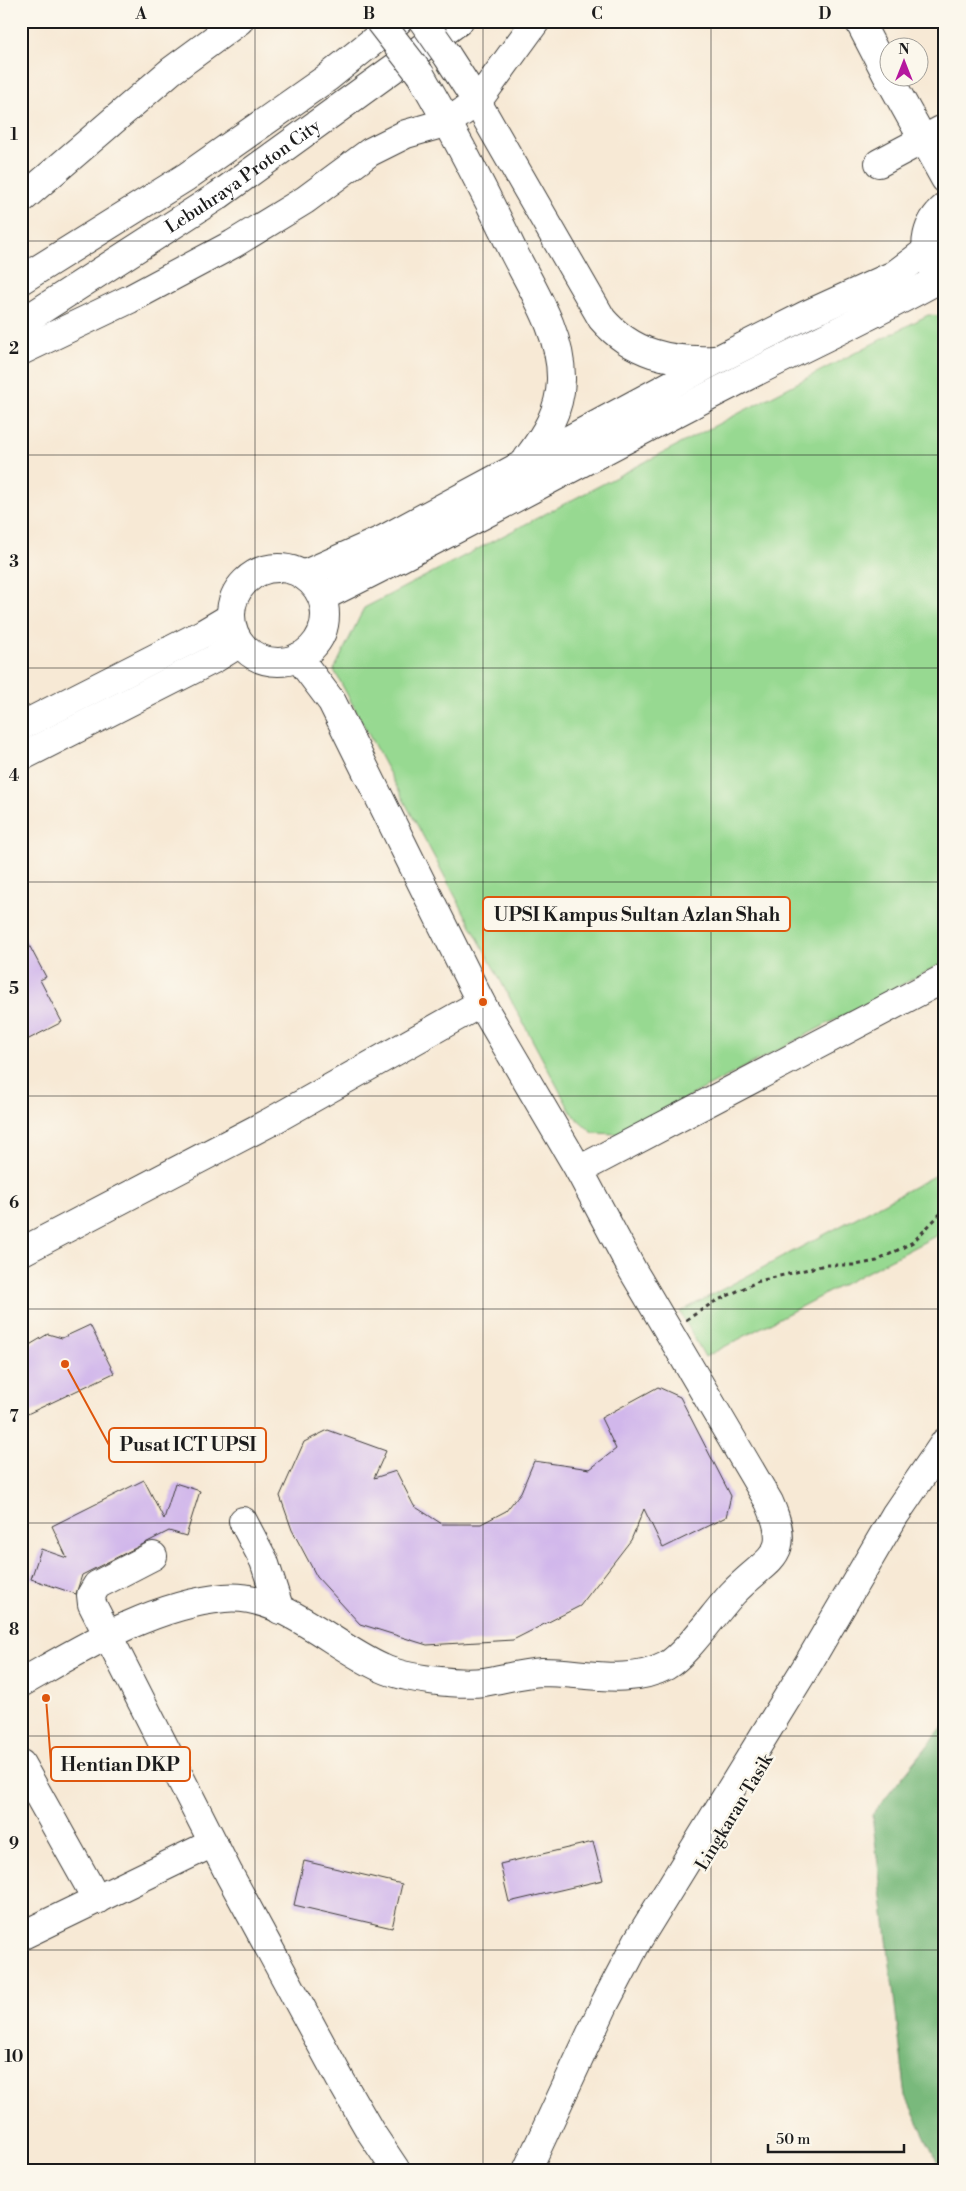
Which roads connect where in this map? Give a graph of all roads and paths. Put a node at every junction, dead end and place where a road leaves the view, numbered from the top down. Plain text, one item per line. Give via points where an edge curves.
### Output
1 (239, 21) edge
2 (380, 21) edge
3 (398, 21) edge
4 (423, 21) edge
5 (459, 21) edge
6 (536, 21) edge
7 (859, 21) edge
8 (878, 58) edge
9 (896, 88) edge
10 (477, 102) junction
11 (448, 122) junction
12 (931, 134) junction
13 (879, 163) dead end
14 (945, 179) edge
15 (525, 188) junction
16 (21, 200) edge
17 (492, 206) junction
18 (945, 207) edge
19 (926, 251) junction
20 (943, 279) edge
21 (21, 280) edge
22 (21, 322) edge
23 (21, 351) edge
24 (717, 360) junction
25 (525, 463) junction
26 (303, 575) junction
27 (322, 597) junction
28 (231, 616) junction
29 (240, 643) junction
30 (298, 657) junction
31 (21, 726) edge
32 (21, 757) edge
33 (945, 978) edge
34 (481, 1003) junction
35 (579, 1170) junction
36 (945, 1209) edge
37 (21, 1252) edge
38 (670, 1333) junction
39 (945, 1442) edge
40 (945, 1464) edge
41 (243, 1521) dead end
42 (154, 1556) dead end
43 (280, 1610) junction
44 (108, 1636) junction
45 (21, 1683) edge
46 (21, 1764) edge
47 (213, 1843) junction
48 (97, 1900) junction
49 (21, 1936) edge
50 (396, 2170) edge
51 (527, 2170) edge
52 (540, 2170) edge

1 - 16 street via 171,70
2 - 11 street, bridge via 420,74
3 - 21 street, Lebuhraya Proton City via 327,78 186,177
4 - 10 street, bridge
5 - 22 street, Lebuhraya Proton City via 219,195
6 - 10 street
7 - 8 street
9 - 12 street
10 - 11 street
10 - 15 street
11 - 17 street
11 - 23 street via 406,134 370,152 305,200 233,244 130,299
12 - 13 street
12 - 14 street
15 - 17 street
15 - 24 street via 602,319 616,335 660,356 691,361
17 - 25 street via 544,312 558,351 561,380 556,412
18 - 19 street via 932,220
19 - 20 street via 932,266
19 - 24 street via 894,275
20 - 27 street via 731,384 442,538
24 - 25 street
25 - 26 street via 384,539
26 - 27 street
26 - 28 street via 279,568 254,574 236,592
27 - 30 street via 324,625 319,638
28 - 29 street
28 - 31 street via 204,633
29 - 30 street via 252,654 267,660 283,661
29 - 32 street
30 - 34 street via 332,702
33 - 35 street
34 - 35 street
34 - 37 street via 270,1122
35 - 38 street
36 - 38 path via 913,1242 877,1261 825,1265 759,1281 699,1310
38 - 43 street via 768,1502 779,1525 780,1541 773,1557 742,1584 668,1665 649,1673 628,1676 538,1672 481,1682 428,1680 384,1670
39 - 51 street via 895,1515 638,1940
40 - 52 street, Lingkaran Tasik via 646,1958
41 - 43 street via 264,1561
42 - 44 street via 97,1585 91,1595 92,1604
43 - 44 street via 253,1599 225,1598 166,1611
44 - 45 street
44 - 47 street
46 - 48 street
47 - 48 street
47 - 50 street via 340,2079
48 - 49 street

